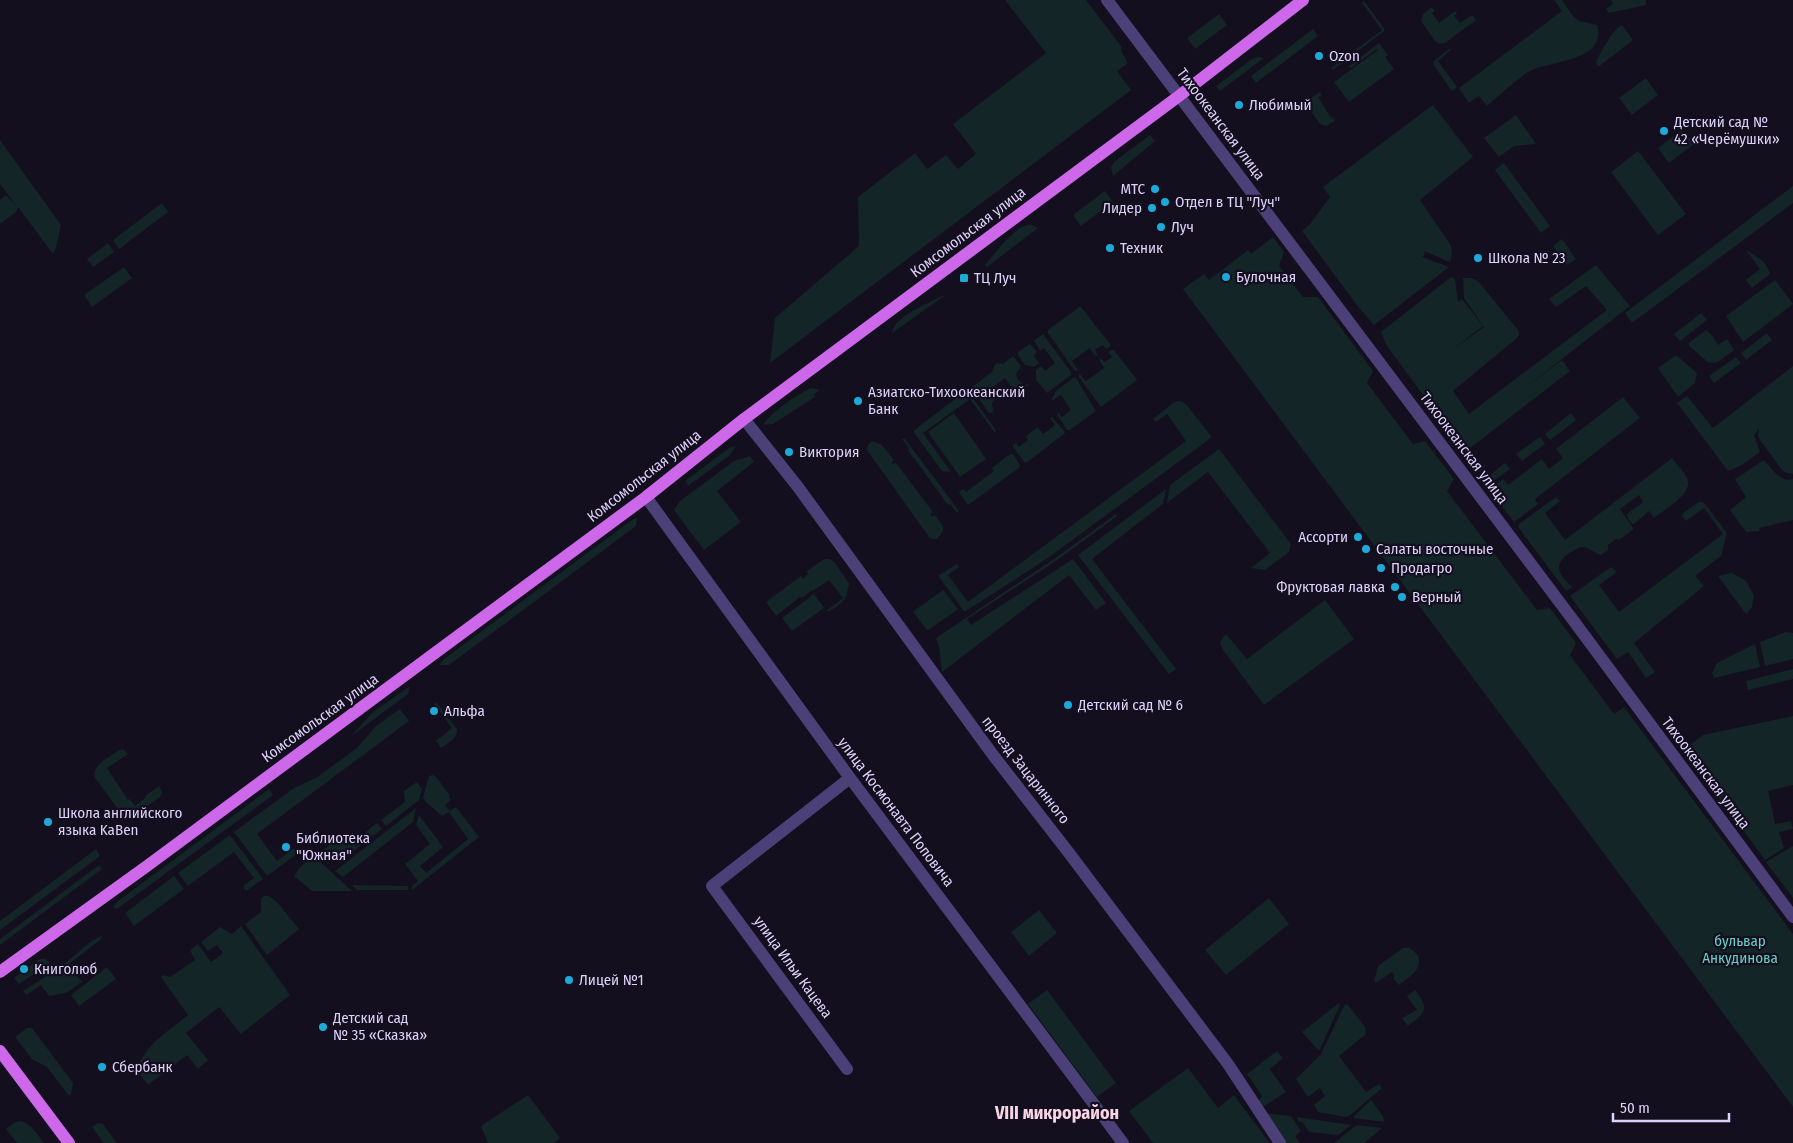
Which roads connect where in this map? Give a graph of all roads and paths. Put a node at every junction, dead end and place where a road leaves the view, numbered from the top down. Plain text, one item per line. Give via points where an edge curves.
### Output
1 (1107, 0) edge
2 (1303, 0) edge
3 (1179, 96) junction
4 (744, 419) junction
5 (646, 497) junction
6 (850, 778) junction
7 (1793, 917) edge
8 (0, 972) edge
9 (0, 1051) edge
10 (847, 1069) dead end
11 (69, 1143) edge
12 (1123, 1143) edge
13 (1280, 1143) edge

1 - 3 street, Тихоокеанская улица
2 - 3 main road, Комсомольская улица
3 - 4 main road, Комсомольская улица
3 - 7 street, Тихоокеанская улица
4 - 5 main road, Комсомольская улица
4 - 13 street, проезд Зацаринного via 798,487 993,755 1228,1064
5 - 6 street, улица Космонавта Поповича
5 - 8 main road, Комсомольская улица
6 - 10 street, улица Ильи Кацева via 712,886
6 - 12 street, улица Космонавта Поповича
9 - 11 main road

